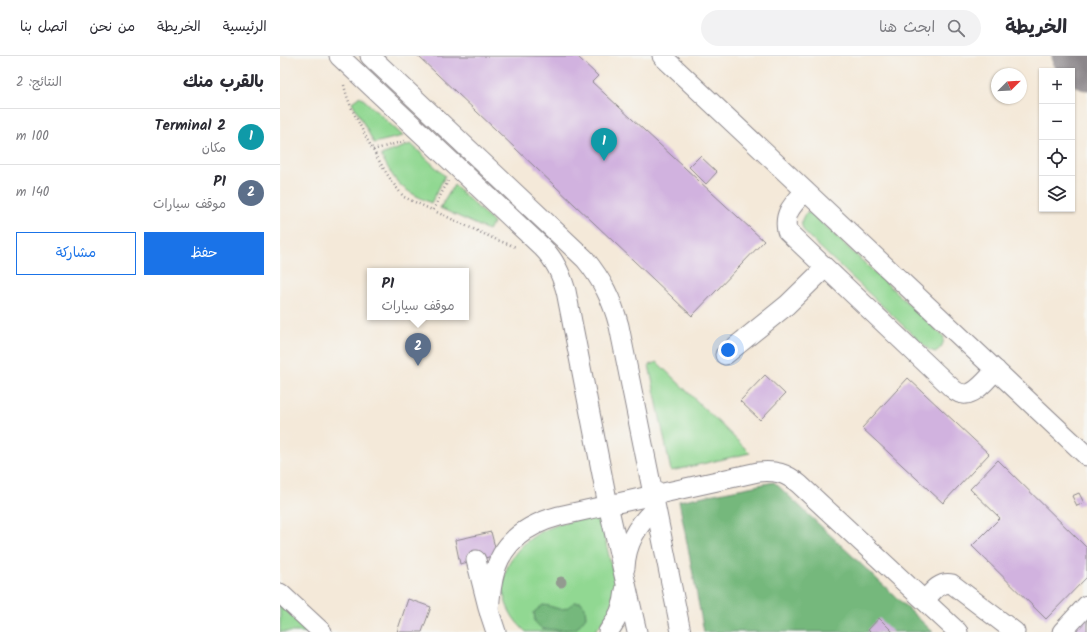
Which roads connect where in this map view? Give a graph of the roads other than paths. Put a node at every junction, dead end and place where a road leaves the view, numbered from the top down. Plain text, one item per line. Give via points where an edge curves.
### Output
1 (370, 56) edge
2 (662, 56) edge
3 (341, 58) edge
4 (805, 191) junction
5 (825, 268) junction
6 (725, 355) dead end
7 (996, 370) junction
8 (1087, 456) edge
9 (654, 502) junction
10 (608, 505) junction
11 (476, 560) dead end
12 (625, 578) junction
13 (280, 593) edge
14 (925, 600) junction
15 (1087, 605) edge
16 (496, 624) edge
17 (322, 632) edge
18 (608, 632) edge
19 (637, 632) edge
20 (681, 632) edge
21 (958, 632) edge
22 (1015, 632) edge
23 (1062, 632) edge

1 - 9 street via 585,259 597,274 607,290 619,326
2 - 4 street
3 - 10 street via 546,251 557,266 566,291
4 - 5 street via 787,214 787,231
4 - 7 street
5 - 6 street via 787,305
5 - 7 street via 958,393 971,394
7 - 8 street
9 - 10 street
9 - 12 street via 633,538 625,560
9 - 14 street via 758,472 780,472 799,484
9 - 20 street
10 - 12 street
10 - 16 street via 536,524 508,544 497,562 494,573
11 - 16 street
12 - 18 street via 621,611
12 - 19 street
13 - 17 street
14 - 21 street
14 - 22 street via 942,584 952,584
15 - 23 street

